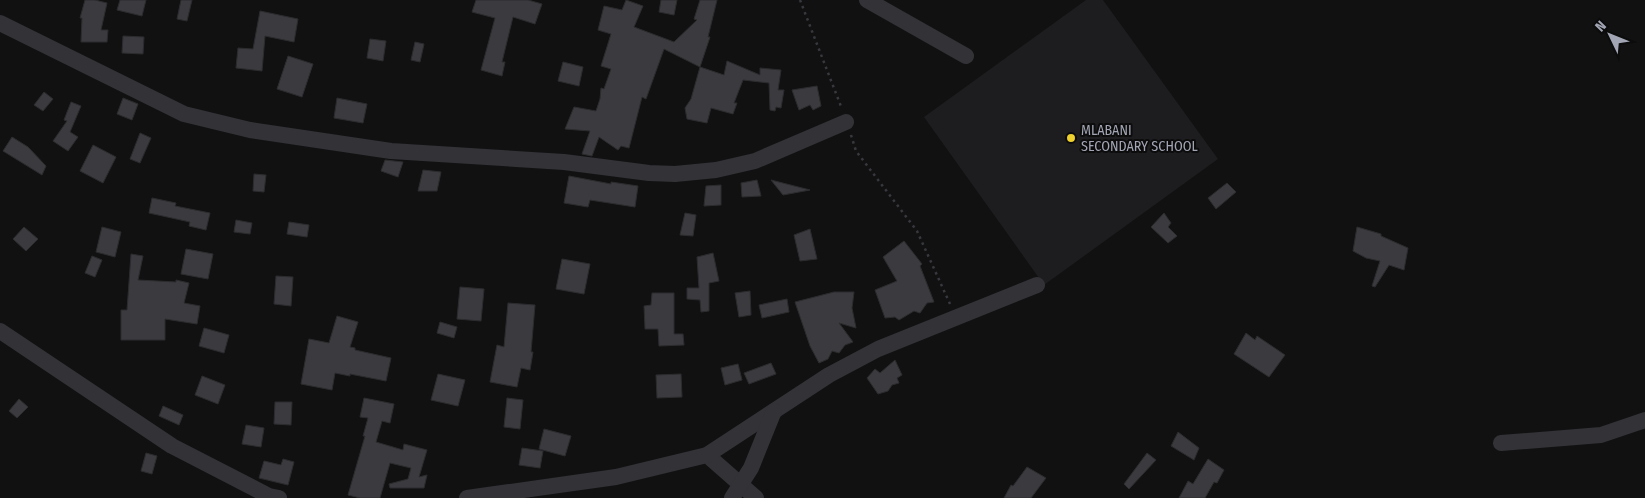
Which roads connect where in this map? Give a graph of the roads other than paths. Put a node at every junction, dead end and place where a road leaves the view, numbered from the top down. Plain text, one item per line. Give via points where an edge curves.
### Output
1 (867, 0) edge
2 (0, 23) edge
3 (966, 56) dead end
4 (846, 122) road end
5 (1037, 285) dead end
6 (0, 331) edge
7 (774, 411) junction
8 (1645, 420) edge
9 (1501, 443) dead end
10 (707, 455) junction
11 (736, 492) edge
12 (279, 498) edge
13 (467, 498) edge
14 (756, 498) edge

1 - 3 street
2 - 4 street via 184,114 250,130 390,151 564,162 676,174 716,170 755,160
5 - 7 street via 878,349
6 - 12 street via 172,446 269,496
7 - 10 street
7 - 11 street via 751,468
8 - 9 street via 1601,436
10 - 11 street
10 - 13 street via 616,477
11 - 14 street

